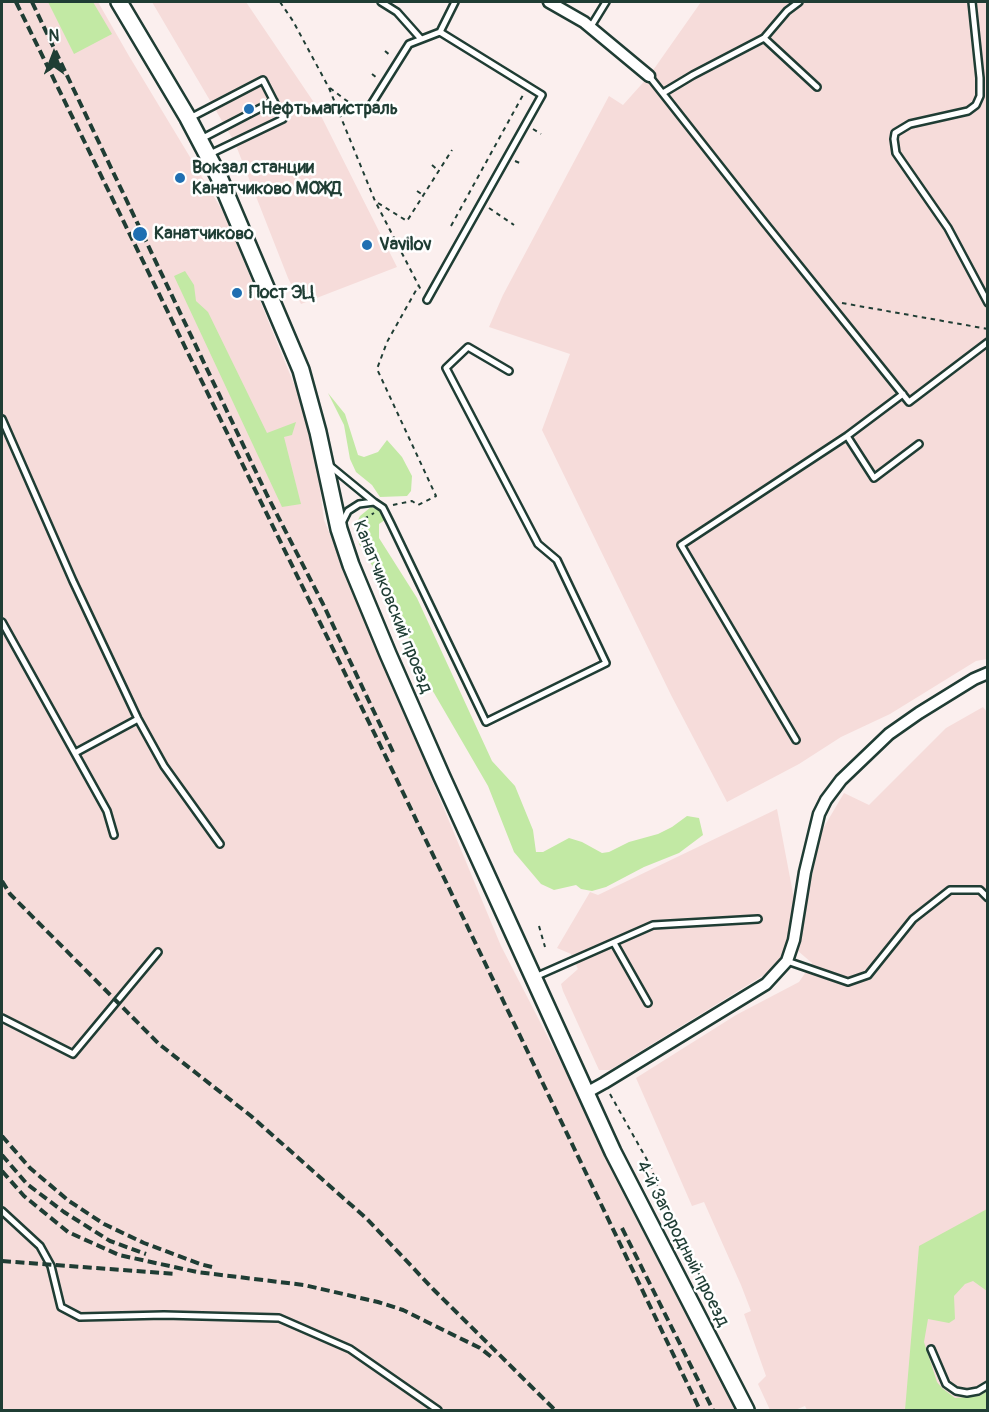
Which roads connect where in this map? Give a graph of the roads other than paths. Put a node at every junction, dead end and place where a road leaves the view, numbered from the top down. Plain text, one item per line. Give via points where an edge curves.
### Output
1 (120, 2) edge
2 (381, 2) edge
3 (455, 2) edge
4 (549, 2) edge
5 (606, 2) edge
6 (799, 2) edge
7 (972, 2) edge
8 (591, 28) junction
9 (440, 32) junction
10 (764, 38) junction
11 (421, 39) junction
12 (649, 76) joint
13 (818, 87) dead end
14 (663, 93) junction
15 (273, 101) junction
16 (372, 103) road end
17 (188, 118) junction
18 (200, 140) junction
19 (208, 155) junction
20 (427, 300) road end
21 (987, 303) edge
22 (987, 342) edge
23 (509, 372) dead end
24 (903, 394) junction
25 (2, 419) edge
26 (847, 436) junction
27 (919, 444) dead end
28 (324, 461) junction
29 (374, 502) junction
30 (339, 529) junction
31 (2, 622) edge
32 (987, 673) edge
33 (138, 719) junction
34 (796, 740) dead end
35 (75, 753) junction
36 (114, 835) dead end
37 (220, 844) dead end
38 (987, 898) edge
39 (758, 919) dead end
40 (614, 943) junction
41 (158, 952) dead end
42 (787, 961) junction
43 (533, 978) junction
44 (648, 1003) dead end
45 (2, 1018) edge
46 (585, 1093) junction
47 (2, 1211) edge
48 (931, 1349) dead end
49 (987, 1385) edge
50 (438, 1410) edge
51 (746, 1410) edge

1 - 17 street, Канатчиковский проезд
2 - 11 lane via 397,12
3 - 9 lane
4 - 8 street
5 - 8 lane
6 - 10 lane
7 - 21 lane via 980,78 976,105 968,111 910,124 894,139 896,153 948,228
8 - 12 street
9 - 11 lane
9 - 20 lane via 542,95
10 - 13 lane
10 - 14 lane
11 - 16 lane via 409,44
12 - 14 lane
14 - 24 lane
15 - 17 lane via 263,80
15 - 18 lane
15 - 19 lane via 283,119
17 - 18 street, Канатчиковский проезд
18 - 19 street, Канатчиковский проезд
19 - 28 street, Канатчиковский проезд via 301,370
22 - 24 lane via 909,402
23 - 29 lane via 468,347 446,368 538,544 557,560 606,663 486,722 383,507
24 - 26 lane
25 - 33 lane
26 - 27 lane via 874,478
26 - 34 lane via 681,545
28 - 29 lane
28 - 30 street, Канатчиковский проезд
29 - 30 lane via 359,504 348,511
30 - 43 street, Канатчиковский проезд via 388,654
31 - 35 lane
32 - 42 street via 889,734 826,800 819,814
33 - 35 lane
33 - 37 lane via 164,766
35 - 36 lane via 107,811
38 - 42 lane via 980,890 950,890 913,919 868,975 848,982
39 - 40 lane via 654,925
40 - 43 lane
40 - 44 lane
41 - 45 lane via 73,1054
42 - 46 street via 766,984
43 - 46 street, Канатчиковский проезд
46 - 51 street, 4-й Загородный проезд
47 - 50 lane via 40,1246 51,1266 61,1307 80,1317 279,1318 350,1349
48 - 49 lane via 946,1384 956,1391 978,1391

